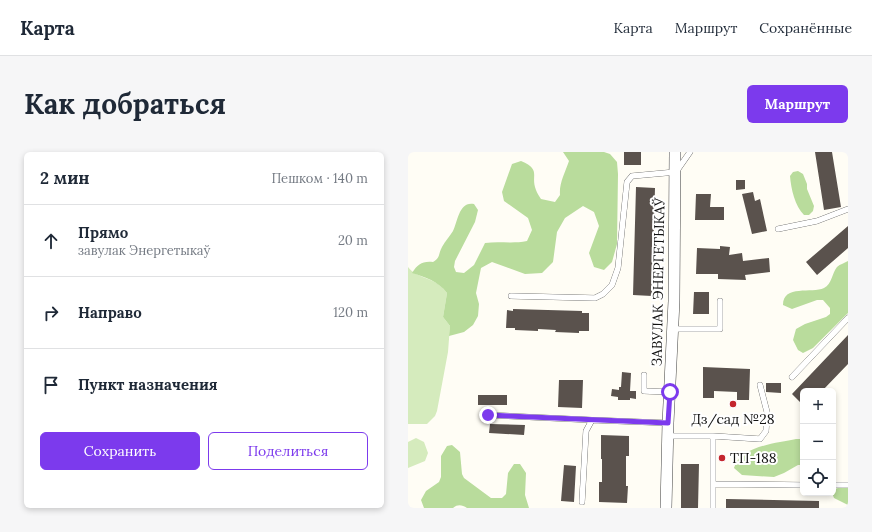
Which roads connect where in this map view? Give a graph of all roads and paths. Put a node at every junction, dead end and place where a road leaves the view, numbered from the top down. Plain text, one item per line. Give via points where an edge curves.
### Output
1 (675, 152) edge
2 (690, 152) edge
3 (676, 172) junction
4 (848, 209) edge
5 (778, 230) dead end
6 (511, 296) dead end
7 (720, 301) dead end
8 (848, 318) edge
9 (673, 329) junction
10 (644, 375) dead end
11 (792, 378) dead end
12 (760, 386) dead end
13 (670, 392) junction
14 (488, 415) dead end
15 (592, 420) junction
16 (668, 423) junction
17 (668, 436) junction
18 (713, 436) junction
19 (713, 484) junction
20 (800, 485) edge
21 (836, 485) edge
22 (848, 485) edge
23 (582, 502) dead end
24 (666, 508) edge
25 (713, 508) edge

1 - 3 street, ЗАВУЛАК ЭНЕРГЕТЫКАЎ
2 - 3 lane
3 - 6 lane via 632,176 627,182 618,268 612,285 602,294 595,298
3 - 9 street, ЗАВУЛАК ЭНЕРГЕТЫКАЎ
4 - 5 lane via 817,221
7 - 9 lane via 720,328
8 - 11 lane
9 - 13 street, ЗАВУЛАК ЭНЕРГЕТЫКАЎ
10 - 13 lane via 644,391
12 - 18 lane via 767,412 766,431 760,439
13 - 16 street, ЗАВУЛАК ЭНЕРГЕТЫКАЎ
14 - 15 lane
15 - 16 lane
15 - 23 lane via 586,431
16 - 17 street, ЗАВУЛАК ЭНЕРГЕТЫКАЎ
17 - 18 lane
17 - 24 street, ЗАВУЛАК ЭНЕРГЕТЫКАЎ
18 - 19 lane
19 - 20 lane
19 - 25 lane
21 - 22 lane

